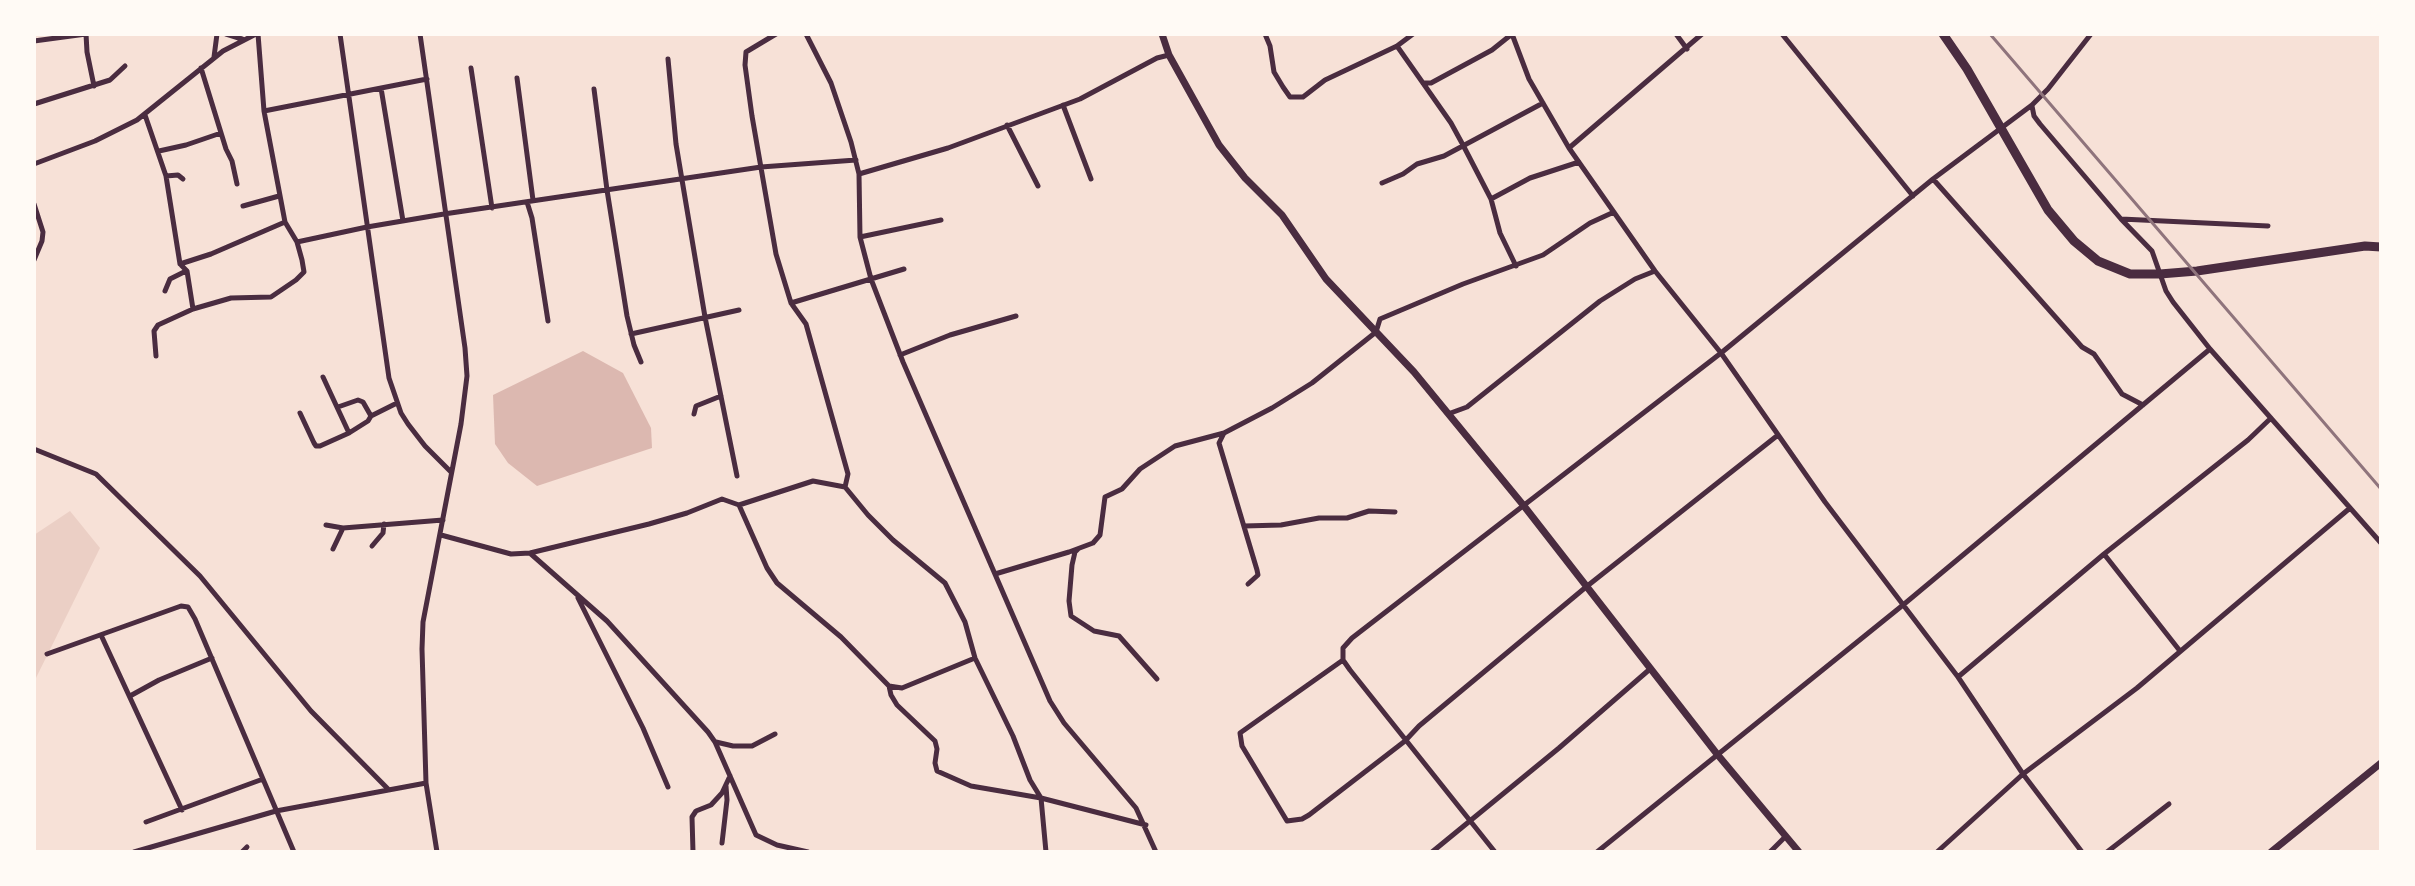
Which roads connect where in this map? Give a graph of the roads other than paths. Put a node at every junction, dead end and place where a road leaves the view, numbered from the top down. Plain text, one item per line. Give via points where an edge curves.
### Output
1 (217, 34) edge
2 (226, 34) edge
3 (257, 34) edge
4 (340, 34) edge
5 (420, 34) edge
6 (776, 34) edge
7 (806, 34) edge
8 (1162, 34) edge
9 (1265, 34) edge
10 (1413, 34) edge
11 (1512, 34) edge
12 (1676, 34) edge
13 (1702, 34) edge
14 (1782, 34) edge
15 (1943, 34) edge
16 (2091, 34) edge
17 (243, 39) junction
18 (34, 41) edge
19 (1397, 46) junction
20 (1687, 49) junction
21 (1169, 55) junction
22 (214, 58) junction
23 (668, 59) dead end
24 (125, 66) dead end
25 (201, 68) junction
26 (471, 68) dead end
27 (517, 78) dead end
28 (427, 79) junction
29 (1423, 83) junction
30 (94, 86) junction
31 (381, 88) junction
32 (594, 89) dead end
33 (347, 94) junction
34 (1543, 103) junction
35 (34, 104) edge
36 (1063, 105) junction
37 (2032, 105) junction
38 (264, 111) junction
39 (145, 115) junction
40 (1007, 125) junction
41 (221, 133) junction
42 (1463, 145) junction
43 (1569, 148) junction
44 (159, 151) junction
45 (856, 160) junction
46 (34, 162) edge
47 (1579, 162) junction
48 (761, 167) junction
49 (859, 174) junction
50 (166, 176) junction
51 (183, 179) dead end
52 (682, 179) junction
53 (1091, 179) dead end
54 (1933, 179) junction
55 (1382, 183) dead end
56 (237, 184) dead end
57 (1038, 186) dead end
58 (607, 190) junction
59 (279, 196) junction
60 (1913, 196) junction
61 (1491, 199) junction
62 (530, 201) junction
63 (34, 204) edge
64 (243, 206) dead end
65 (492, 208) junction
66 (1614, 212) junction
67 (444, 214) junction
68 (2121, 219) junction
69 (941, 220) dead end
70 (403, 221) junction
71 (285, 222) junction
72 (2268, 226) dead end
73 (367, 227) junction
74 (860, 237) junction
75 (297, 242) junction
76 (2381, 247) edge
77 (34, 260) edge
78 (180, 264) junction
79 (1516, 266) junction
80 (904, 269) dead end
81 (187, 271) junction
82 (1655, 271) junction
83 (871, 279) junction
84 (165, 291) dead end
85 (791, 303) junction
86 (193, 309) junction
87 (739, 310) dead end
88 (1016, 316) dead end
89 (705, 317) junction
90 (548, 321) dead end
91 (1376, 332) junction
92 (631, 334) junction
93 (2210, 349) junction
94 (1721, 353) junction
95 (900, 355) junction
96 (156, 356) dead end
97 (641, 362) dead end
98 (323, 377) dead end
99 (721, 396) junction
100 (397, 403) junction
101 (2143, 405) junction
102 (338, 407) junction
103 (300, 413) dead end
104 (694, 414) dead end
105 (1448, 414) junction
106 (371, 416) junction
107 (2271, 418) junction
108 (349, 433) junction
109 (1224, 433) junction
110 (1778, 435) junction
111 (34, 449) edge
112 (452, 473) junction
113 (737, 476) dead end
114 (845, 487) junction
115 (739, 505) junction
116 (1524, 506) junction
117 (2350, 508) junction
118 (1395, 512) dead end
119 (443, 520) junction
120 (384, 524) junction
121 (326, 525) dead end
122 (1244, 526) junction
123 (343, 528) junction
124 (441, 535) junction
125 (2381, 543) edge
126 (372, 546) dead end
127 (1079, 548) junction
128 (333, 549) dead end
129 (530, 553) junction
130 (2104, 554) junction
131 (995, 574) junction
132 (1248, 584) dead end
133 (1586, 587) junction
134 (573, 590) junction
135 (1903, 605) junction
136 (101, 635) junction
137 (2180, 651) junction
138 (47, 654) dead end
139 (212, 658) junction
140 (975, 658) junction
141 (1343, 660) junction
142 (1650, 669) junction
143 (1958, 677) junction
144 (1157, 679) dead end
145 (889, 686) junction
146 (129, 697) junction
147 (775, 734) dead end
148 (1405, 741) junction
149 (715, 742) junction
150 (1717, 754) junction
151 (2381, 763) edge
152 (2023, 774) junction
153 (730, 776) junction
154 (263, 779) junction
155 (426, 783) junction
156 (726, 785) junction
157 (668, 787) dead end
158 (388, 789) junction
159 (1041, 798) junction
160 (2169, 804) dead end
161 (182, 810) junction
162 (276, 811) junction
163 (1469, 821) junction
164 (146, 822) dead end
165 (1146, 825) junction
166 (1786, 836) junction
167 (722, 843) dead end
168 (134, 852) edge
169 (294, 852) edge
170 (437, 852) edge
171 (693, 852) edge
172 (808, 852) edge
173 (1046, 852) edge
174 (1156, 852) edge
175 (1432, 852) edge
176 (1495, 852) edge
177 (1597, 852) edge
178 (1770, 852) edge
179 (1799, 852) edge
180 (1937, 852) edge
181 (2082, 852) edge
182 (2107, 852) edge
183 (2271, 852) edge

1 - 22 street
2 - 17 street
3 - 17 street
3 - 38 street
4 - 33 street
5 - 28 street
6 - 48 street via 746,52
7 - 45 street via 831,83
8 - 21 street
9 - 19 street via 1274,72 1290,97 1303,97 1325,80
10 - 19 street
11 - 29 street via 1492,50
11 - 34 street
12 - 20 street
13 - 20 street
14 - 60 street
15 - 76 highway via 2048,210 2098,261 2130,274 2160,274
16 - 37 street
17 - 22 street
18 - 30 street via 86,34
19 - 29 street
20 - 43 street
21 - 36 street
21 - 91 street via 1219,145 1282,215 1326,279
22 - 25 street
23 - 52 street
24 - 30 street
25 - 39 street
25 - 41 street
26 - 65 street
27 - 62 street
28 - 31 street
28 - 67 street
29 - 42 street
30 - 35 street
31 - 33 street
31 - 70 street
32 - 58 street
33 - 38 street
33 - 73 street
34 - 42 street
34 - 43 street
36 - 40 street
36 - 53 street
37 - 54 street
37 - 68 street via 2040,124
38 - 59 street
39 - 44 street
39 - 46 street via 95,141
40 - 49 street
40 - 57 street
41 - 44 street
41 - 56 street
42 - 55 street
42 - 61 street
43 - 47 street
44 - 50 street
45 - 48 street
45 - 49 street
47 - 61 street via 1530,178
47 - 66 street
48 - 52 street
48 - 85 street via 776,254
49 - 74 street
50 - 51 street
50 - 78 street
52 - 58 street
52 - 89 street
54 - 60 street
54 - 101 street via 2082,347 2094,354 2122,394
58 - 62 street
58 - 92 street
59 - 64 street
59 - 71 street
60 - 94 street
61 - 79 street
62 - 65 street
62 - 90 street
63 - 77 street via 43,232
65 - 67 street
66 - 79 street
66 - 82 street
67 - 70 street
67 - 112 street via 467,376
68 - 72 street
68 - 93 street via 2152,251 2166,291
69 - 74 street
70 - 73 street
71 - 75 street
71 - 78 street
73 - 75 street
73 - 100 street
74 - 83 street
75 - 86 street via 304,272 271,297 231,298
78 - 81 street
79 - 91 street via 1380,319
80 - 83 street
81 - 84 street via 170,279
81 - 86 street
82 - 94 street
82 - 105 street via 1600,301 1467,407
83 - 85 street
83 - 95 street
85 - 114 street via 806,324 848,474
86 - 96 street via 158,325
87 - 89 street
88 - 95 street
89 - 92 street
89 - 99 street
91 - 105 street
91 - 109 street via 1312,383
92 - 97 street
93 - 101 street
93 - 107 street
94 - 110 street
94 - 116 street
95 - 131 street
98 - 102 street
99 - 104 street via 696,406
99 - 113 street
100 - 106 street
100 - 112 street via 425,446
101 - 135 street
102 - 106 street via 358,400
102 - 108 street
103 - 108 street via 316,446
105 - 116 street
106 - 108 street
107 - 117 street
107 - 130 street
109 - 122 street via 1219,443
109 - 127 street via 1175,446 1140,469 1122,489 1105,497 1098,539
110 - 133 street
110 - 135 street
111 - 158 street via 96,474 200,576 311,711
112 - 119 street
114 - 115 street via 806,482
114 - 140 street via 893,540 945,583 965,622
115 - 129 street via 722,499 687,513
115 - 145 street via 777,583
116 - 133 street
116 - 141 street via 1352,638 1343,648
117 - 125 street
117 - 137 street
118 - 122 street
119 - 120 street
119 - 124 street
120 - 123 street
120 - 126 street
121 - 123 street
122 - 132 street via 1258,575
123 - 128 street
124 - 129 street via 511,554
124 - 155 street via 423,622
127 - 131 street
127 - 144 street via 1072,565 1071,616 1094,631 1119,636
129 - 134 street
130 - 137 street
130 - 143 street
131 - 165 street via 1057,712
133 - 142 street
133 - 148 street
134 - 149 street via 644,660
134 - 157 street
135 - 143 street
135 - 150 street
136 - 138 street
136 - 139 street via 188,607
136 - 146 street
137 - 152 street
139 - 146 street
139 - 154 street
140 - 145 street via 902,688
140 - 159 street
141 - 148 street
141 - 148 street via 1240,733 1242,746 1280,812 1287,821 1302,819
142 - 150 street
142 - 163 street
143 - 152 street
145 - 159 street via 897,705 935,741 937,771 971,786
146 - 161 street
147 - 149 street via 752,746
148 - 163 street
149 - 153 street
150 - 166 street
150 - 177 street
151 - 183 street
152 - 180 street
152 - 181 street
153 - 156 street
153 - 172 street via 756,835
154 - 161 street
154 - 162 street
155 - 158 street
155 - 170 street
156 - 167 street
156 - 171 street via 711,805 692,817
158 - 162 street
159 - 165 street
159 - 173 street
160 - 182 street
161 - 164 street
162 - 168 street
162 - 169 street
163 - 175 street
163 - 176 street
165 - 174 street
166 - 178 street
166 - 179 street

